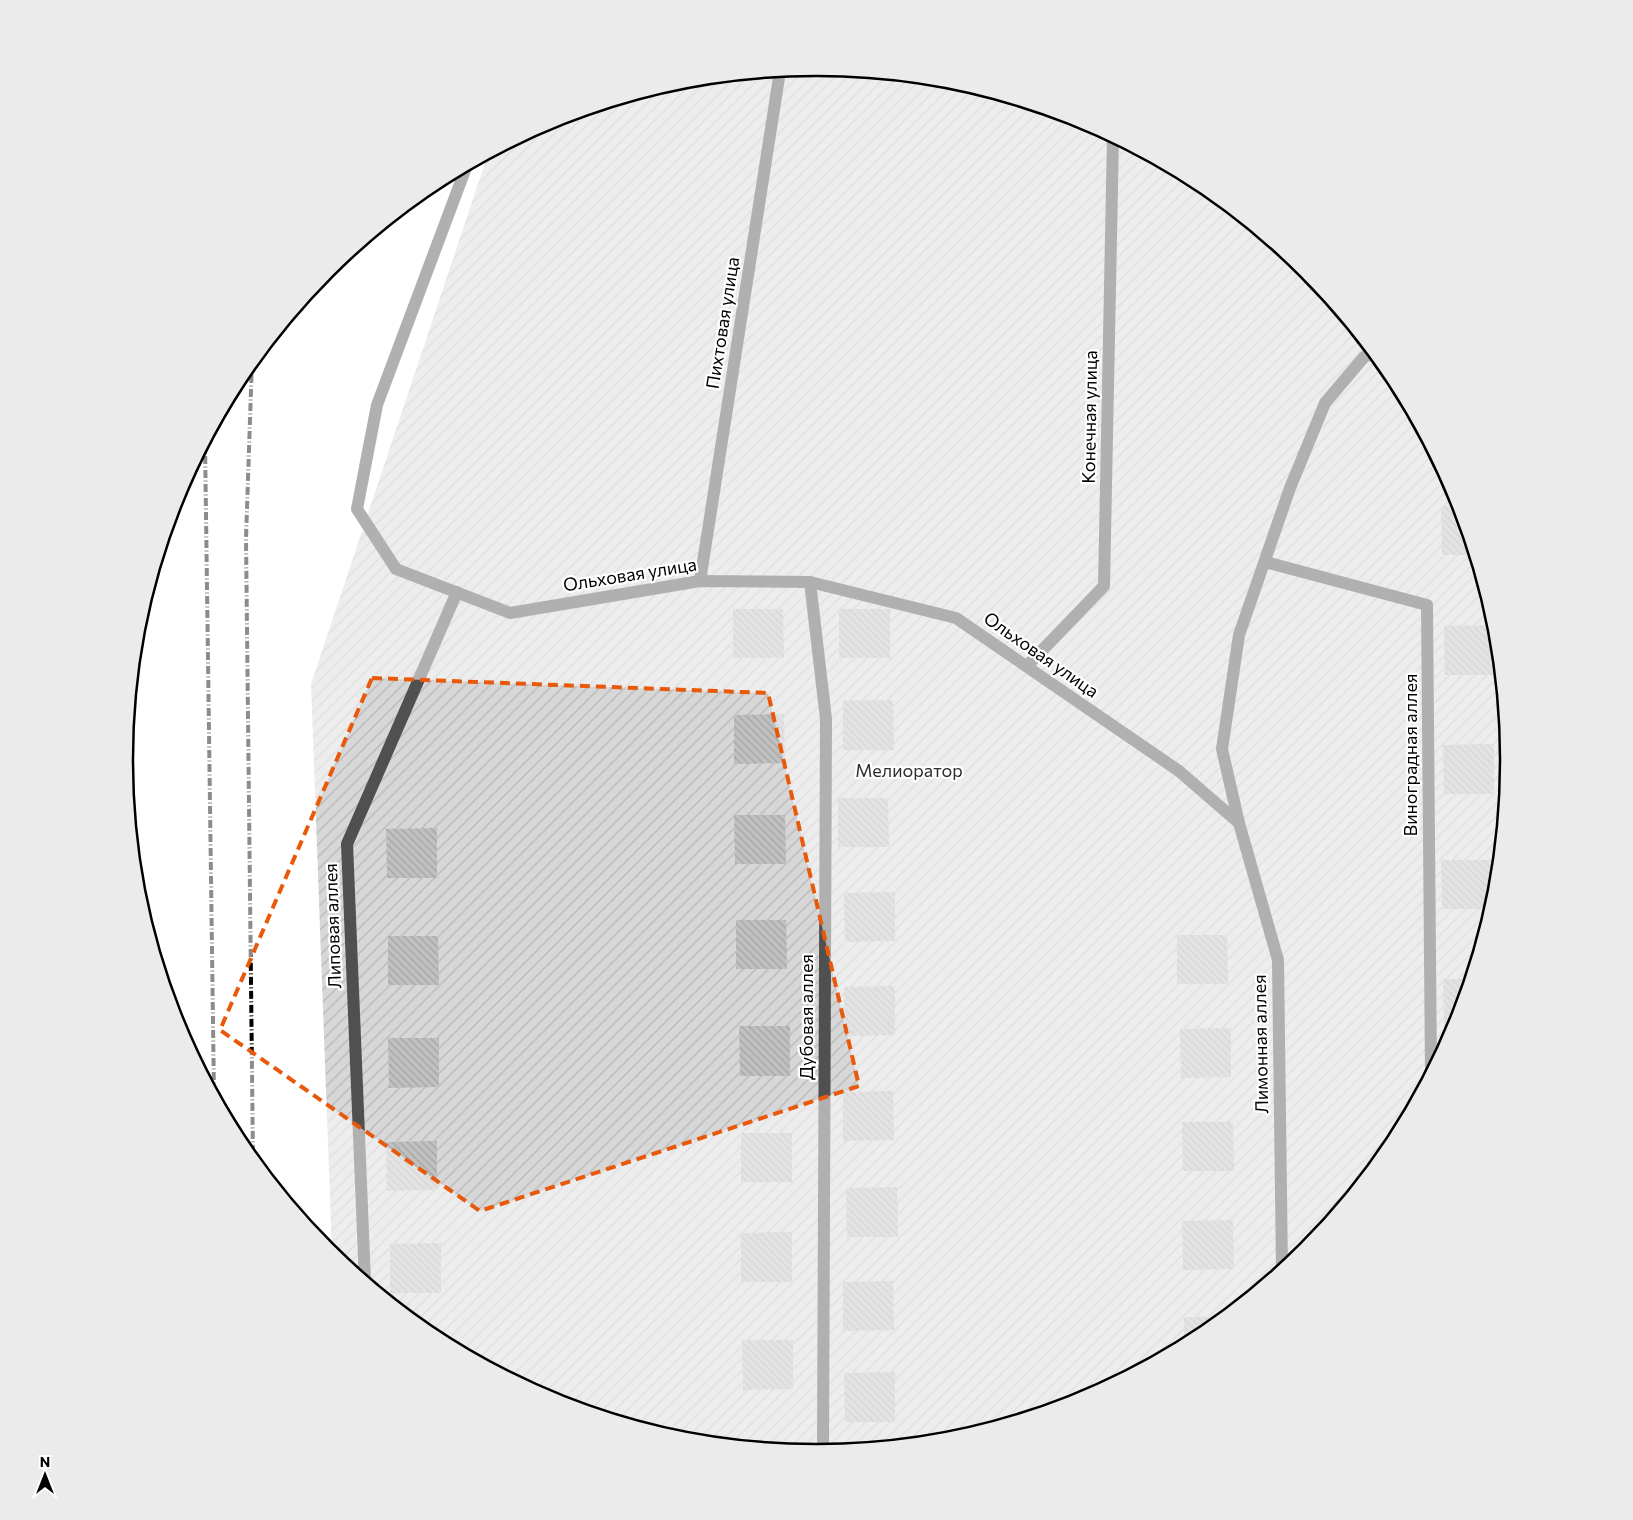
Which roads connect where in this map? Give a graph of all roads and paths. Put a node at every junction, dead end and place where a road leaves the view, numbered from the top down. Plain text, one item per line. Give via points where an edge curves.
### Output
1 (779, 78) edge
2 (1113, 144) edge
3 (463, 175) edge
4 (1368, 356) edge
5 (1265, 562) junction
6 (700, 581) junction
7 (810, 582) junction
8 (456, 592) junction
9 (1027, 666) junction
10 (1239, 823) junction
11 (1431, 1060) edge
12 (1282, 1260) edge
13 (365, 1273) edge
14 (823, 1444) edge

1 - 6 street, Пихтовая улица
2 - 9 street, Конечная улица via 1104,586
3 - 8 street, Ольховая улица via 377,405 357,509 396,569
4 - 5 street, Лимонная аллея via 1325,403 1290,488
5 - 10 street, Лимонная аллея via 1239,635 1222,749
5 - 11 street, Виноградная аллея via 1427,604
6 - 7 street, Ольховая улица
6 - 8 street, Ольховая улица via 510,612
7 - 9 street, Ольховая улица via 956,618
7 - 14 street, Дубовая аллея via 826,719
8 - 13 street, Липовая аллея via 347,844
9 - 10 street, Ольховая улица via 1179,771
10 - 12 street, Лимонная аллея via 1278,960

